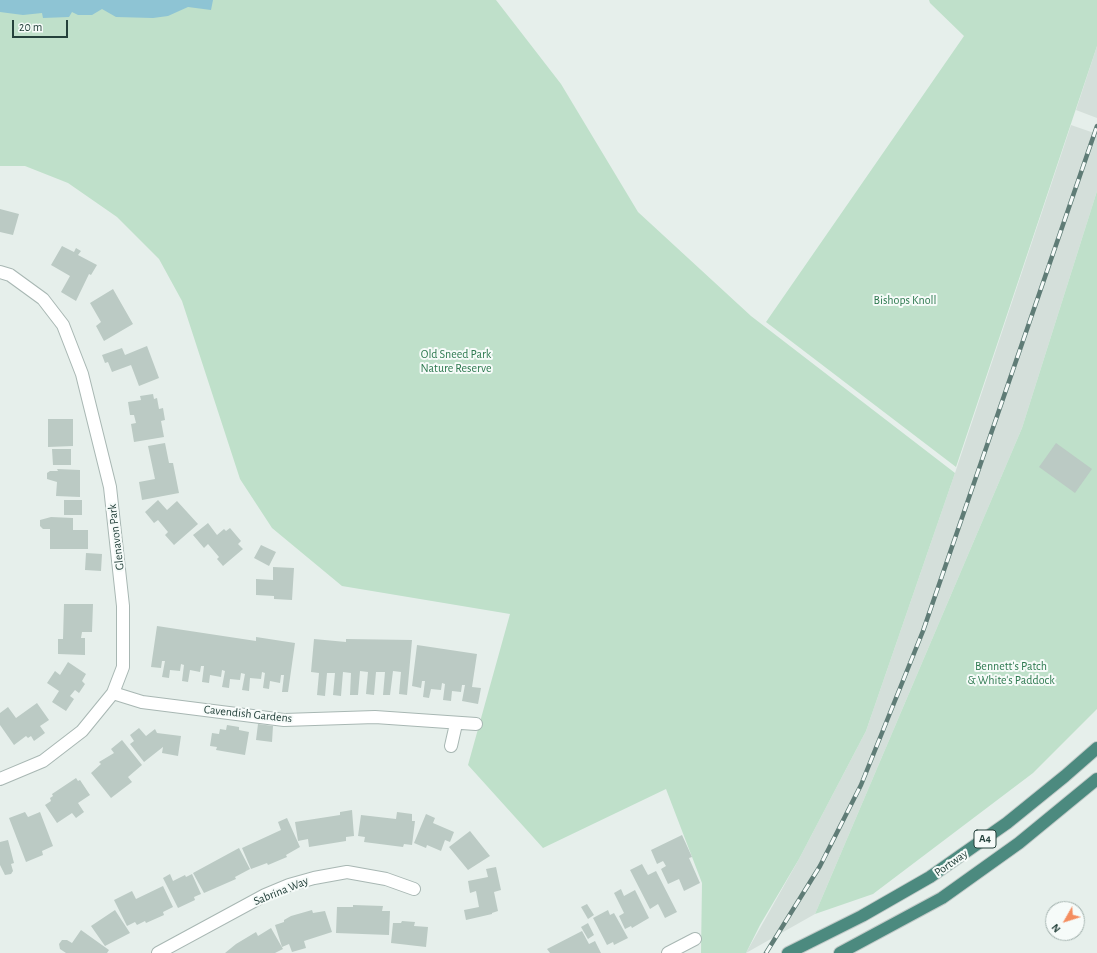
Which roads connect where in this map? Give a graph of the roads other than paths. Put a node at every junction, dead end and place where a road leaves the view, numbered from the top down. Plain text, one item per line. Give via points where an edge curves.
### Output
1 (0, 272) edge
2 (114, 692) junction
3 (456, 724) junction
4 (476, 724) dead end
5 (452, 746) dead end
6 (1097, 748) edge
7 (0, 779) edge
8 (1097, 779) edge
9 (414, 890) dead end
10 (695, 939) dead end
11 (158, 953) edge
12 (668, 953) edge
13 (788, 953) edge
14 (840, 953) edge

1 - 2 street, Glenavon Park via 10,275 43,299 63,325 82,374 110,487 120,561 123,667
2 - 3 street, Cavendish Gardens via 142,702 284,720 375,717
2 - 7 street, Glenavon Park via 82,731 43,761
3 - 4 street, Cavendish Gardens
3 - 5 street
6 - 13 highway, Portway / A4 via 1001,827 930,877 862,916
8 - 14 highway, Portway / A4 via 1019,843 942,898
9 - 11 street, Sabrina Way via 386,880 347,872 314,878 265,895
10 - 12 street

